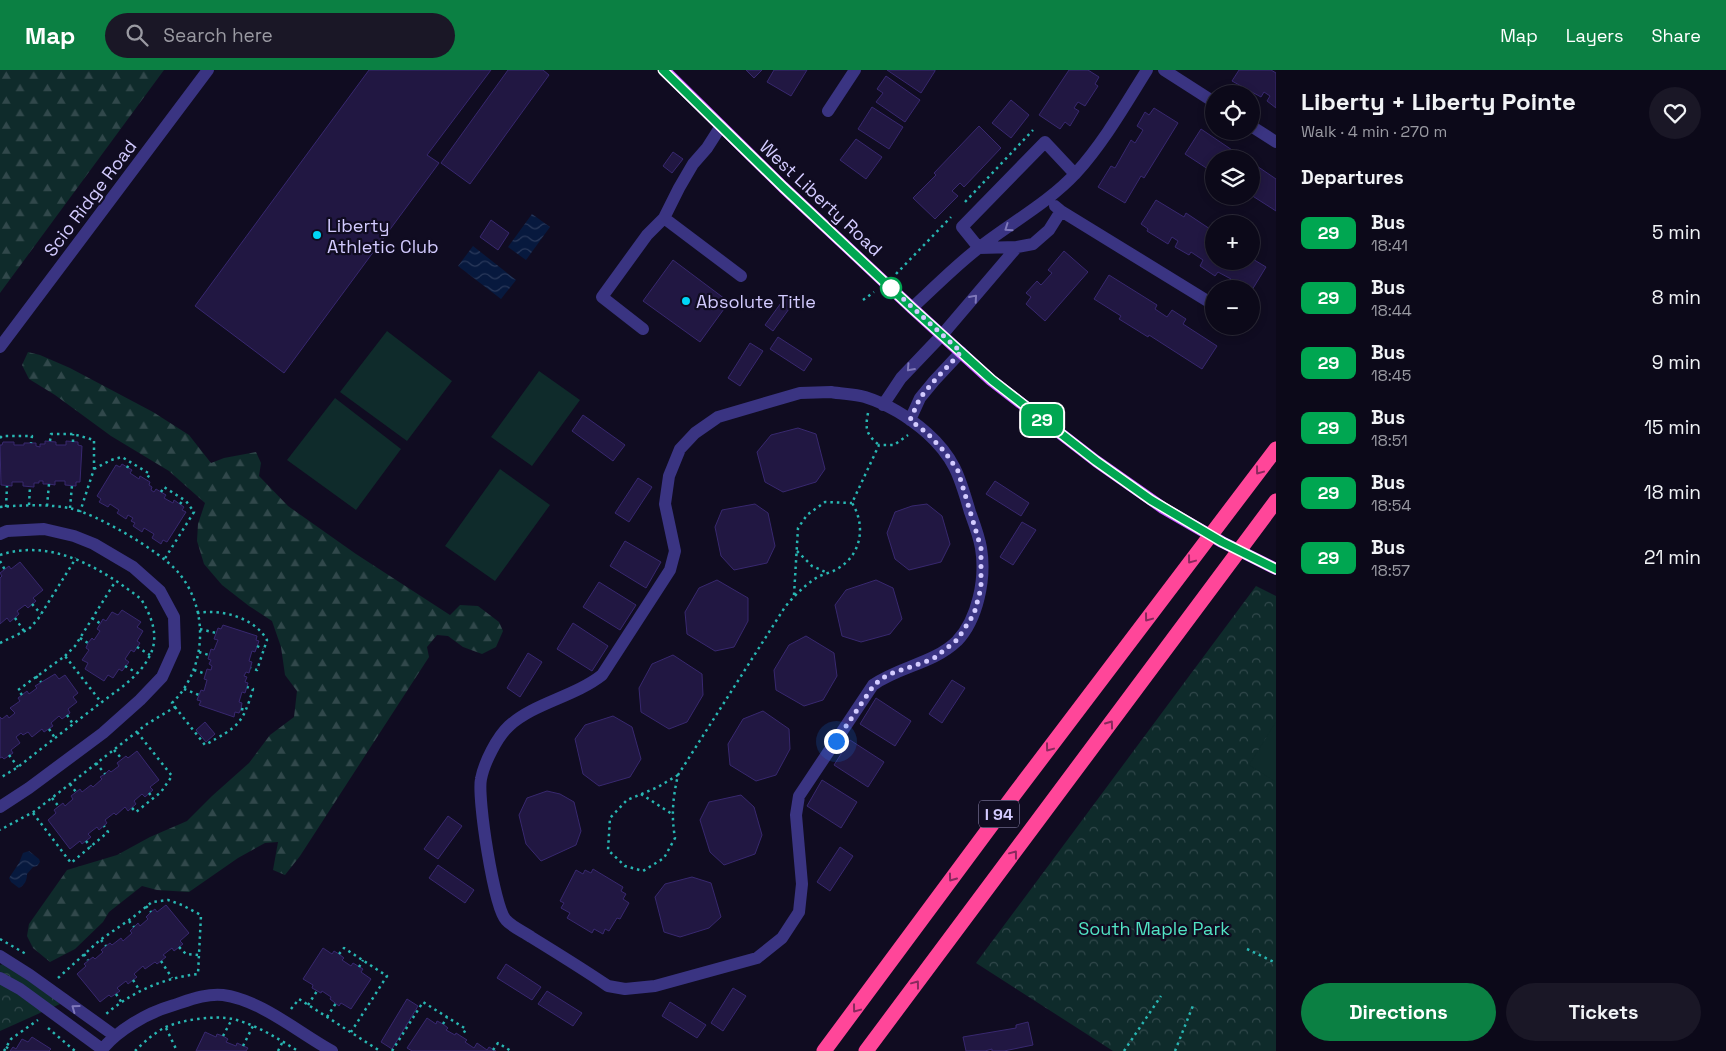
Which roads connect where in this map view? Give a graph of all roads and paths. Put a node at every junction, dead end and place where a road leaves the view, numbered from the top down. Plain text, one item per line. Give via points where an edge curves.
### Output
1 (208, 70) edge
2 (664, 70) edge
3 (855, 70) edge
4 (1164, 70) edge
5 (1143, 72) edge
6 (1205, 96) edge
7 (828, 111) dead end
8 (721, 126) junction
9 (1033, 130) dead end
10 (1260, 132) edge
11 (1276, 142) edge
12 (1075, 174) junction
13 (1048, 200) junction
14 (959, 208) dead end
15 (1061, 211) junction
16 (953, 215) dead end
17 (664, 218) junction
18 (1017, 247) junction
19 (979, 248) junction
20 (897, 273) dead end
21 (741, 276) dead end
22 (870, 295) dead end
23 (863, 300) dead end
24 (1205, 300) edge
25 (912, 308) junction
26 (643, 329) dead end
27 (942, 335) junction
28 (0, 347) edge
29 (961, 352) junction
30 (883, 405) junction
31 (868, 413) dead end
32 (910, 420) junction
33 (73, 434) junction
34 (908, 435) dead end
35 (9, 436) junction
36 (0, 438) edge
37 (50, 441) dead end
38 (9, 442) dead end
39 (73, 442) dead end
40 (31, 443) dead end
41 (879, 444) junction
42 (1276, 449) edge
43 (130, 462) junction
44 (127, 468) dead end
45 (94, 469) junction
46 (146, 480) dead end
47 (49, 484) dead end
48 (72, 485) dead end
49 (7, 486) dead end
50 (30, 486) dead end
51 (161, 492) dead end
52 (184, 499) junction
53 (1276, 501) edge
54 (852, 503) junction
55 (180, 504) dead end
56 (29, 505) junction
57 (47, 506) junction
58 (0, 507) edge
59 (6, 507) junction
60 (70, 508) junction
61 (80, 512) junction
62 (0, 534) edge
63 (797, 551) junction
64 (0, 555) edge
65 (76, 558) junction
66 (164, 560) junction
67 (0, 561) edge
68 (1276, 569) edge
69 (5, 570) dead end
70 (828, 573) junction
71 (115, 582) junction
72 (794, 597) junction
73 (32, 604) dead end
74 (197, 613) junction
75 (41, 614) junction
76 (15, 618) dead end
77 (92, 618) junction
78 (101, 624) dead end
79 (200, 629) junction
80 (24, 631) junction
81 (216, 633) dead end
82 (80, 638) junction
83 (0, 643) edge
84 (88, 644) dead end
85 (257, 646) dead end
86 (137, 647) dead end
87 (263, 649) junction
88 (199, 652) junction
89 (150, 655) junction
90 (209, 655) dead end
91 (65, 656) junction
92 (126, 666) dead end
93 (250, 668) dead end
94 (194, 670) junction
95 (137, 674) junction
96 (206, 674) dead end
97 (36, 676) junction
98 (40, 682) dead end
99 (247, 687) dead end
100 (184, 688) junction
101 (22, 695) dead end
102 (199, 695) dead end
103 (102, 702) junction
104 (175, 707) junction
105 (241, 709) dead end
106 (246, 710) junction
107 (67, 716) dead end
108 (73, 724) junction
109 (49, 729) dead end
110 (137, 732) junction
111 (55, 738) junction
112 (114, 750) junction
113 (10, 755) dead end
114 (122, 759) dead end
115 (96, 763) junction
116 (18, 766) junction
117 (105, 774) dead end
118 (678, 775) junction
119 (0, 778) edge
120 (70, 784) junction
121 (76, 792) dead end
122 (149, 793) dead end
123 (641, 794) junction
124 (52, 798) junction
125 (153, 798) junction
126 (59, 806) dead end
127 (0, 807) edge
128 (132, 808) dead end
129 (32, 812) junction
130 (672, 814) junction
131 (104, 826) dead end
132 (0, 830) edge
133 (86, 840) dead end
134 (91, 846) junction
135 (146, 906) junction
136 (152, 912) dead end
137 (129, 921) junction
138 (134, 927) dead end
139 (101, 940) junction
140 (106, 946) dead end
141 (179, 947) dead end
142 (1247, 949) dead end
143 (84, 954) junction
144 (339, 954) dead end
145 (0, 956) edge
146 (199, 956) junction
147 (88, 960) dead end
148 (363, 960) junction
149 (161, 961) dead end
150 (1276, 963) edge
151 (358, 967) dead end
152 (30, 975) junction
153 (0, 978) edge
154 (172, 978) junction
155 (133, 980) dead end
156 (64, 984) dead end
157 (20, 989) junction
158 (140, 991) junction
159 (317, 991) dead end
160 (116, 994) dead end
161 (1161, 996) dead end
162 (122, 1003) junction
163 (336, 1003) dead end
164 (1194, 1003) dead end
165 (308, 1005) junction
166 (291, 1010) dead end
167 (105, 1015) dead end
168 (327, 1017) junction
169 (447, 1018) junction
170 (232, 1019) junction
171 (443, 1024) dead end
172 (253, 1026) junction
173 (166, 1028) junction
174 (351, 1032) junction
175 (115, 1036) junction
176 (223, 1036) dead end
177 (462, 1036) dead end
178 (283, 1042) junction
179 (243, 1046) dead end
180 (6, 1047) junction
181 (11, 1050) edge
182 (101, 1050) edge
183 (493, 1050) dead end
184 (4, 1051) edge
185 (75, 1051) edge
186 (135, 1051) edge
187 (177, 1051) edge
188 (278, 1051) edge
189 (298, 1051) edge
190 (332, 1051) edge
191 (380, 1051) edge
192 (392, 1051) edge
193 (511, 1051) edge
194 (824, 1051) edge
195 (866, 1051) edge
196 (1124, 1051) edge
197 (1175, 1051) edge

1 - 28 street, Scio Ridge Road
2 - 8 main road, West Liberty Road
3 - 7 street
4 - 6 street
5 - 12 street via 1115,123
8 - 17 street via 678,188
8 - 25 main road, West Liberty Road
9 - 14 path
10 - 11 street
12 - 13 street
12 - 19 street via 1045,142 962,227
13 - 15 street
13 -> 19 street
15 - 18 street via 1033,244
15 - 24 street
16 - 20 path
17 - 21 street
17 - 26 street via 647,235 602,296
18 - 19 street
27 -> 18 street
19 - 25 street
22 - 23 path
25 - 27 main road, West Liberty Road
27 - 29 main road, West Liberty Road
27 -> 30 street via 901,378
29 - 32 street via 920,398
29 - 68 main road, West Liberty Road via 1036,416 1128,485 1222,542
30 - 32 street
30 - 32 street via 831,392 800,393 718,417 695,433 680,449 669,476 665,504 675,551 670,570 602,675 591,684 523,715 508,727 493,748 481,779 481,807 494,884 505,920 608,986 625,989 654,986 757,958 782,938 799,912 802,884 796,815 799,796 874,685 887,675 933,659 957,640 974,614 981,588 981,548 958,471 945,452
31 - 41 path via 866,427 871,438
33 - 37 path via 51,434
33 - 39 path
33 - 45 path via 94,440
34 - 41 path via 894,444
35 - 36 path
35 - 38 path
35 - 40 path via 32,436
41 - 54 path
42 -> 194 highway, I 94
43 - 44 path
43 - 45 path via 122,457
43 - 46 path via 150,474
45 - 61 path
47 - 57 path
48 - 60 path
49 - 59 path
50 - 56 path
51 - 52 path via 164,487
52 - 55 path
52 - 66 path via 194,512
195 -> 53 highway, I 94
54 - 63 path via 825,502 807,515 798,528
54 - 70 path via 859,514 861,538 851,559
56 - 57 path
56 - 59 path
57 - 60 path
58 - 59 path
60 - 61 path
61 - 66 path via 119,529
62 - 127 street via 44,529 74,536 133,567 160,591 174,617 175,648 162,676 140,700 103,733
63 - 70 path via 812,566
63 - 72 path
64 - 65 path via 45,550
65 - 71 path
65 - 75 path
66 - 74 path via 187,584
67 - 69 path
70 - 72 path
71 - 77 path
71 - 89 path via 141,599 147,608 154,631
72 - 118 path via 784,606
73 - 75 path
74 - 79 path
74 - 87 path via 220,613 248,621 264,634 267,640
75 - 80 path
76 - 80 path
77 - 78 path
77 - 82 path
79 - 81 path
79 - 88 path
80 - 83 path
82 - 84 path
82 - 91 path
85 - 87 path
86 - 89 path
87 - 93 path via 256,670
88 - 90 path
88 - 94 path
89 - 95 path
91 - 97 path
91 - 103 path
92 - 95 path
94 - 96 path
94 - 100 path
95 - 103 path
97 - 98 path
97 - 101 path via 18,690
99 - 106 path via 254,689
100 - 102 path
100 - 104 path via 172,703
103 - 108 path
104 - 106 path via 205,745 235,727
104 - 110 path
105 - 106 path
107 - 108 path
108 - 111 path
109 - 111 path
110 - 112 path
110 - 125 path via 172,776
111 - 116 path
112 - 114 path
112 - 115 path
113 - 116 path
115 - 117 path
115 - 120 path
116 - 119 path
118 - 123 path
118 - 130 path
120 - 121 path
120 - 124 path
122 - 125 path
123 - 130 path
123 - 130 path via 626,800 610,818 608,850 625,866 643,871 664,858 675,838
124 - 126 path
124 - 129 path
125 - 128 path via 136,812
129 - 132 path
129 - 134 path via 71,863
131 - 134 path via 108,832
133 - 134 path
135 - 136 path
135 - 137 path
135 - 146 path via 168,900 201,915
137 - 138 path
137 - 139 path
139 - 140 path
139 - 143 path
141 - 146 path via 186,954
142 - 150 path
143 - 147 path
143 - 156 path via 57,978
144 - 148 path via 344,948
145 - 152 street
146 - 154 path via 198,974
148 - 151 path
148 - 174 path via 387,976
149 - 154 path
152 - 157 street
175 -> 152 street
153 - 157 street
154 - 158 path
155 - 158 path
157 - 182 street
158 - 162 path
159 - 165 path
160 - 162 path
161 - 196 path
162 - 167 path
163 - 168 path
164 - 197 path
165 - 166 path via 299,999
165 - 168 path
168 - 174 path
169 - 171 path
169 - 177 path via 466,1029
169 - 192 path via 423,1002
170 - 172 path
170 - 173 path via 204,1018
170 - 176 path
172 - 178 path
172 - 179 path
173 - 186 path
173 - 187 path
174 - 191 path
175 - 182 street
175 - 190 street via 154,1010 202,997 223,995 277,1016
178 - 188 path
178 - 189 path
180 - 181 path
180 - 184 path
180 - 185 path via 11,1039 37,1020
183 - 193 path via 498,1043

